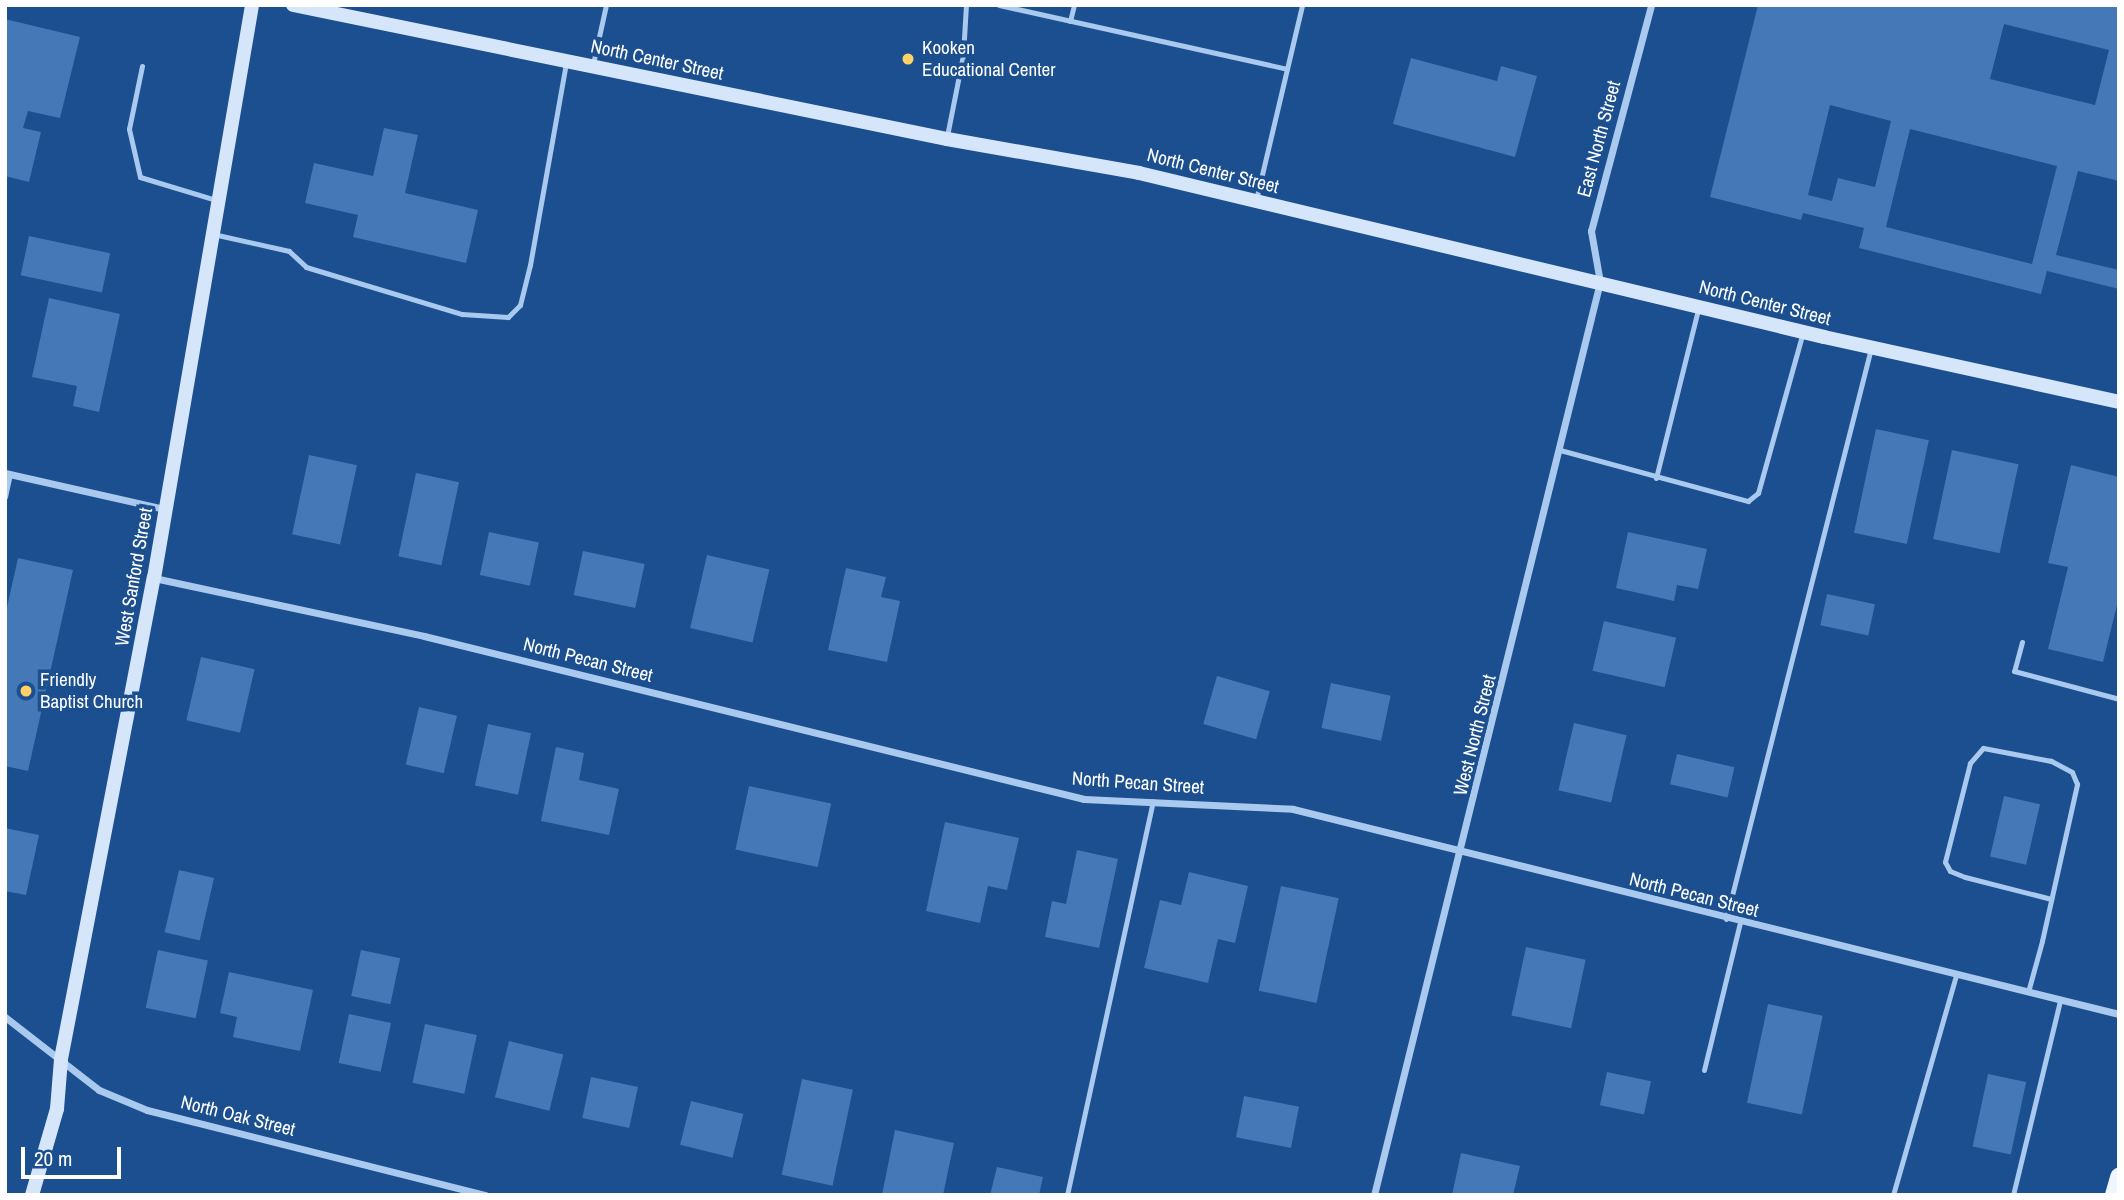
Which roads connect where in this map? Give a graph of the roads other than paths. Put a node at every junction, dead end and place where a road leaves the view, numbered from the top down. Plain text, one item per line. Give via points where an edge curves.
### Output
1 (252, 5) edge
2 (293, 5) edge
3 (606, 5) edge
4 (966, 5) edge
5 (999, 5) edge
6 (1074, 5) edge
7 (1302, 5) edge
8 (1651, 5) edge
9 (1070, 21) junction
10 (567, 61) junction
11 (142, 66) dead end
12 (592, 67) junction
13 (1287, 69) junction
14 (947, 139) junction
15 (219, 201) junction
16 (1256, 203) junction
17 (213, 234) junction
18 (1600, 282) junction
19 (1698, 306) junction
20 (1802, 332) junction
21 (1871, 347) junction
22 (2119, 402) edge
23 (1560, 450) junction
24 (8, 474) edge
25 (1656, 478) junction
26 (5, 497) edge
27 (166, 509) junction
28 (154, 578) junction
29 (2022, 642) dead end
30 (2119, 699) edge
31 (1153, 801) junction
32 (1462, 854) junction
33 (2051, 899) junction
34 (1726, 919) junction
35 (1740, 922) junction
36 (1956, 975) junction
37 (2028, 992) junction
38 (2060, 1000) junction
39 (2119, 1014) edge
40 (5, 1017) edge
41 (61, 1059) junction
42 (1704, 1070) dead end
43 (2119, 1177) edge
44 (32, 1195) edge
45 (486, 1195) edge
46 (1067, 1195) edge
47 (1374, 1195) edge
48 (1893, 1195) edge
49 (2013, 1195) edge
50 (2114, 1195) edge

1 - 15 main road, West Sanford Street
2 - 10 main road, North Center Street
3 - 12 lane
4 - 14 lane via 963,55
5 - 9 lane
6 - 9 lane
7 - 13 lane
8 - 18 street, East North Street via 1591,230
9 - 13 lane
10 - 12 main road, North Center Street
10 - 17 lane via 530,265 520,305 508,317 462,314 306,267 289,251
11 - 15 lane via 129,129 140,177
12 - 14 main road, North Center Street
13 - 16 lane
14 - 16 main road, North Center Street via 1139,173
15 - 17 main road, West Sanford Street
16 - 18 main road, North Center Street
17 - 27 main road, West Sanford Street
18 - 19 main road, North Center Street
18 - 23 street, West North Street
19 - 20 main road, North Center Street
19 - 25 lane
20 - 21 main road, North Center Street
20 - 25 lane via 1758,494 1748,502
21 - 22 main road, North Center Street
21 - 34 lane
23 - 25 lane
23 - 32 street, West North Street
24 - 26 lane
24 - 27 street
27 - 28 main road, West Sanford Street
28 - 31 street, North Pecan Street via 413,633 1084,799
28 - 41 main road, West Sanford Street
29 - 30 lane via 2014,671
31 - 32 street, North Pecan Street via 1293,809
31 - 46 lane
32 - 34 street, North Pecan Street
32 - 47 street, West North Street
33 - 33 lane via 2077,784 2072,772 2051,761 1983,748 1970,763 1945,862 1950,871 1965,877
33 - 37 lane
34 - 35 street, North Pecan Street
35 - 36 street, North Pecan Street
35 - 42 lane
36 - 37 street, North Pecan Street
36 - 48 lane
37 - 38 street, North Pecan Street
38 - 39 street, North Pecan Street
38 - 49 lane
40 - 41 street, North Oak Street
41 - 44 main road, West Sanford Street via 57,1109
41 - 45 street, North Oak Street via 99,1090 147,1110
43 - 50 main road

